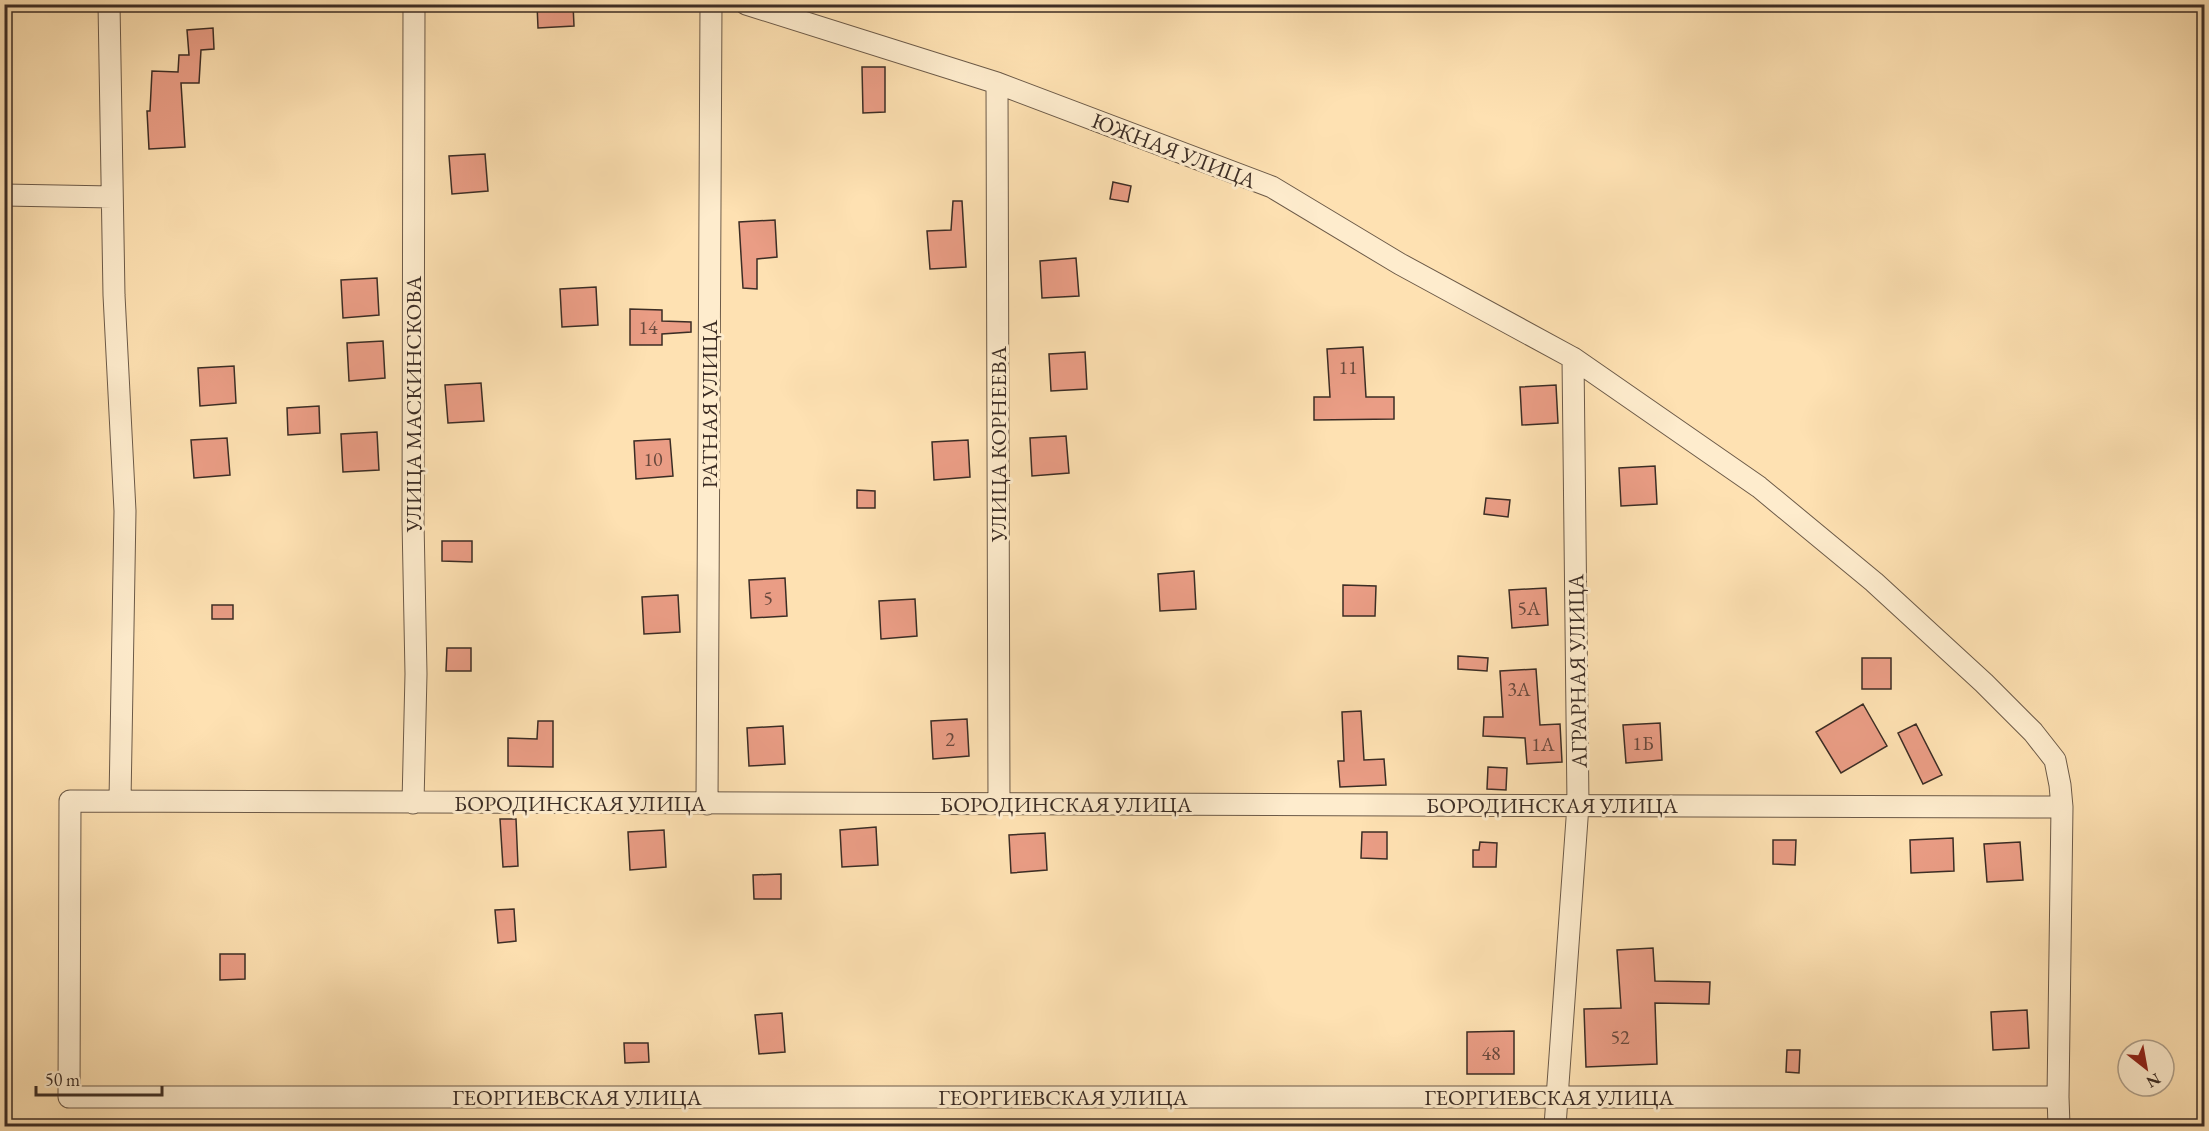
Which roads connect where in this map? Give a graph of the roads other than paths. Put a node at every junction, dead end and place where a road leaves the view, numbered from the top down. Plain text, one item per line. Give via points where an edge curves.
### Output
1 (109, 4) edge
2 (414, 4) edge
3 (711, 4) edge
4 (747, 4) edge
5 (997, 83) junction
6 (4, 195) edge
7 (112, 197) junction
8 (1574, 358) junction
9 (120, 801) junction
10 (413, 803) junction
11 (708, 804) junction
12 (999, 804) junction
13 (1578, 806) junction
14 (2062, 807) junction
15 (69, 1097) joint
16 (1556, 1097) junction
17 (2058, 1097) junction
18 (1555, 1126) edge
19 (2059, 1126) edge

1 - 7 street
2 - 10 street, УЛИЦА МАСКИНСКОВА
3 - 11 street, РАТНАЯ УЛИЦА
4 - 5 street, ЮЖНАЯ УЛИЦА
5 - 8 street, ЮЖНАЯ УЛИЦА via 1272,187 1400,264
5 - 12 street, УЛИЦА КОРНЕЕВА
6 - 7 street
7 - 9 street via 125,510
8 - 13 street, АГРАРНАЯ УЛИЦА
8 - 14 street, ЮЖНАЯ УЛИЦА via 1759,487 1874,582 1984,683 2055,760
9 - 10 street, БОРОДИНСКАЯ УЛИЦА
9 - 15 street, БОРОДИНСКАЯ УЛИЦА via 70,801
10 - 11 street, БОРОДИНСКАЯ УЛИЦА
11 - 12 street, БОРОДИНСКАЯ УЛИЦА
12 - 13 street, БОРОДИНСКАЯ УЛИЦА
13 - 14 street, БОРОДИНСКАЯ УЛИЦА
13 - 16 street, АГРАРНАЯ УЛИЦА
14 - 17 street, ЮЖНАЯ УЛИЦА
15 - 16 street, ГЕОРГИЕВСКАЯ УЛИЦА
16 - 17 street, ГЕОРГИЕВСКАЯ УЛИЦА
16 - 18 street, АГРАРНАЯ УЛИЦА
17 - 19 street, ЮЖНАЯ УЛИЦА

